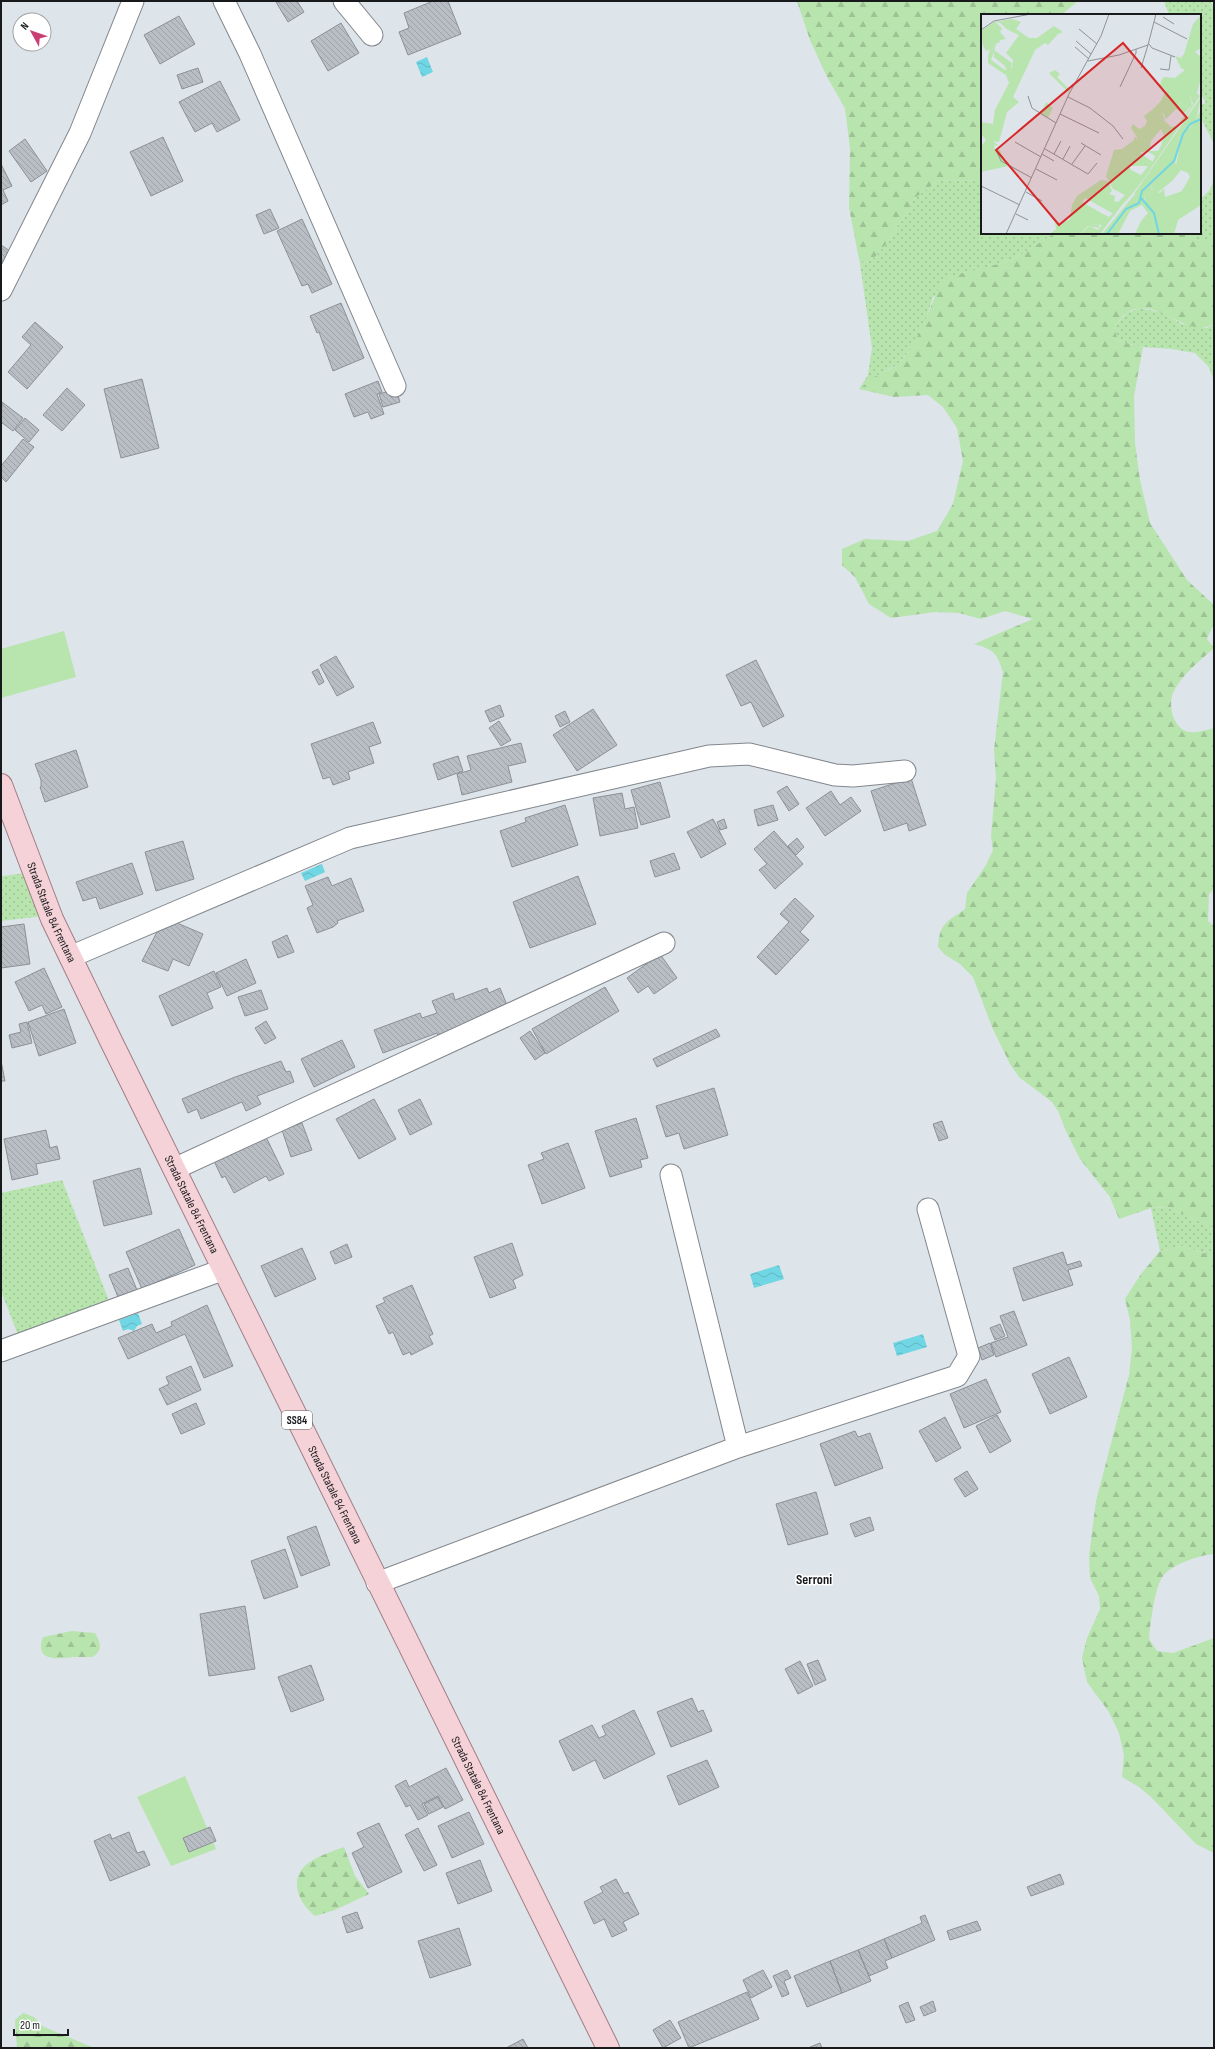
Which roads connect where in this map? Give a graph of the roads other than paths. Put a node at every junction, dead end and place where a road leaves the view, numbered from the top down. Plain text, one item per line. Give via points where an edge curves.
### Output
1 (133, 1) edge
2 (224, 1) edge
3 (344, 1) edge
4 (372, 35) dead end
5 (1, 290) edge
6 (395, 386) dead end
7 (906, 771) dead end
8 (1, 785) edge
9 (664, 943) dead end
10 (70, 957) junction
11 (174, 1169) junction
12 (671, 1175) dead end
13 (928, 1209) dead end
14 (222, 1270) junction
15 (1, 1351) edge
16 (738, 1447) junction
17 (377, 1583) junction
18 (608, 2048) edge

1 - 5 street via 80,133
2 - 6 street via 250,54
3 - 4 street
7 - 10 street via 835,776 749,754 709,756 350,838
8 - 10 main road, Strada Statale 84 Frentana / SS84 via 52,919
9 - 11 street
10 - 11 main road, Strada Statale 84 Frentana / SS84
11 - 14 main road, Strada Statale 84 Frentana / SS84
12 - 16 street
13 - 16 street via 969,1356 957,1376
14 - 15 street
14 - 17 main road, Strada Statale 84 Frentana / SS84
16 - 17 street
17 - 18 main road, Strada Statale 84 Frentana / SS84

